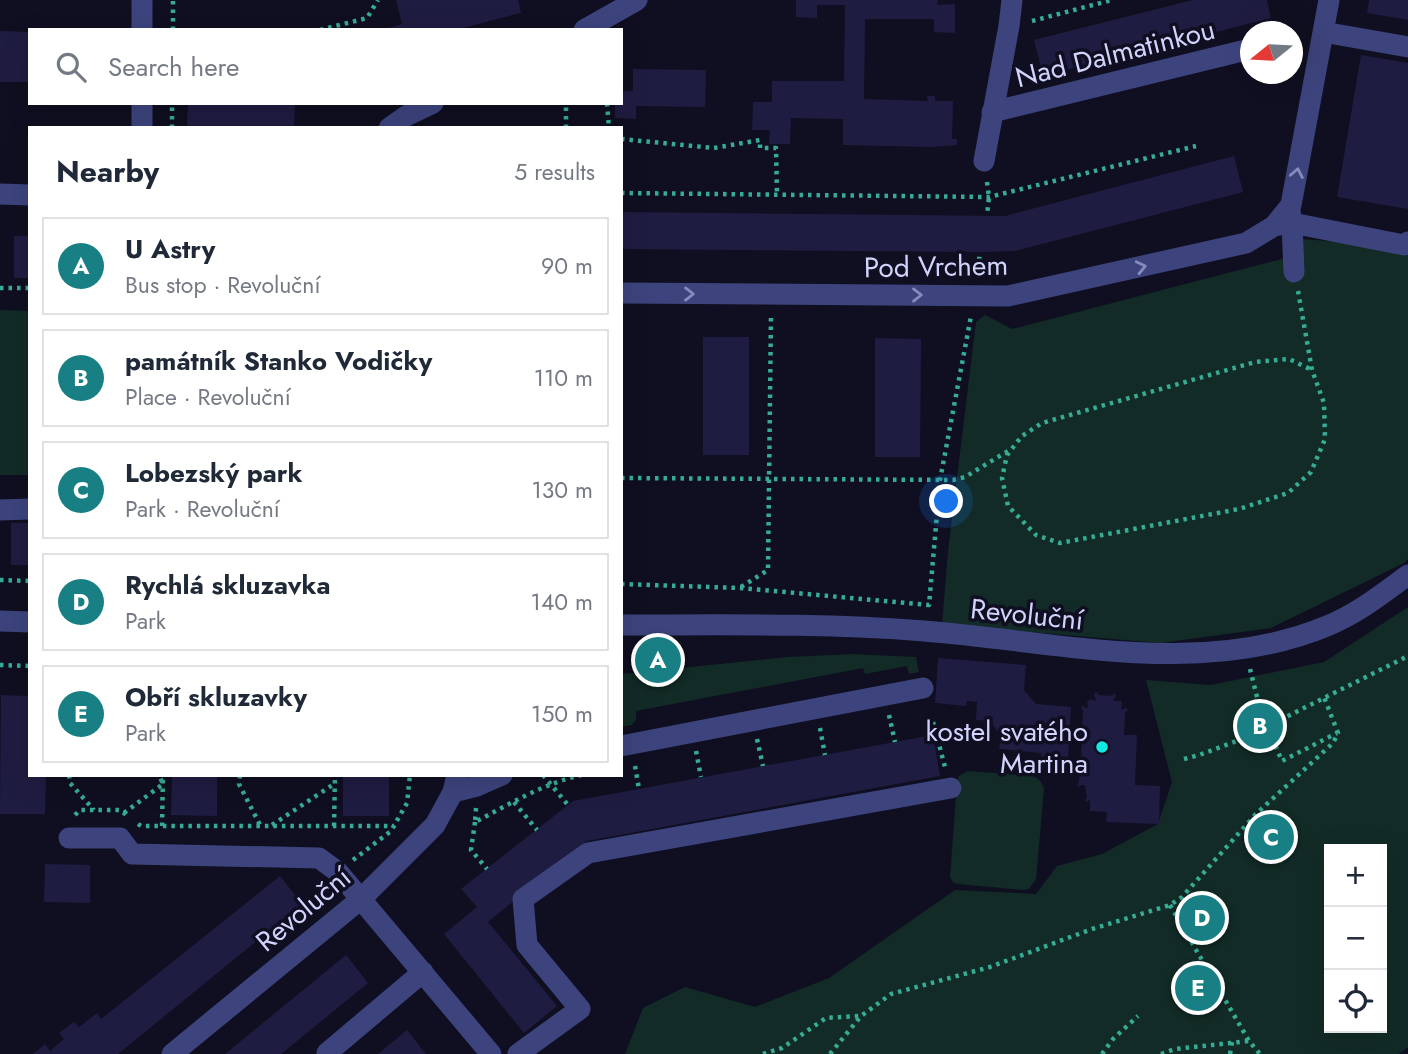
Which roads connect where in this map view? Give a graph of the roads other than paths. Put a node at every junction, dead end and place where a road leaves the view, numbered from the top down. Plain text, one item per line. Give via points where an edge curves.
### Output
1 (142, 0) edge
2 (637, 0) edge
3 (1012, 0) edge
4 (1329, 0) edge
5 (142, 28) edge
6 (588, 28) edge
7 (1324, 32) junction
8 (1408, 47) edge
9 (1240, 52) edge
10 (142, 105) edge
11 (429, 105) edge
12 (992, 112) junction
13 (142, 126) edge
14 (392, 126) edge
15 (984, 161) road end
16 (0, 194) edge
17 (28, 195) edge
18 (1285, 219) junction
19 (1408, 242) edge
20 (1294, 272) road end
21 (623, 293) edge
22 (28, 509) edge
23 (0, 510) edge
24 (1408, 575) edge
25 (0, 621) edge
26 (28, 621) edge
27 (623, 625) edge
28 (923, 688) dead end
29 (623, 746) edge
30 (497, 777) edge
31 (455, 784) edge
32 (951, 788) road end
33 (69, 838) road end
34 (361, 899) junction
35 (423, 972) junction
36 (172, 1054) edge
37 (327, 1054) edge
38 (491, 1054) edge
39 (518, 1054) edge

1 - 5 street
2 - 6 street
3 - 12 street, Nad Dalmatinkou
4 - 7 street
7 - 8 street
18 -> 7 street
9 - 12 street, Nad Dalmatinkou
10 - 13 street
11 - 14 street
12 - 15 street, Nad Dalmatinkou
16 - 17 street
18 - 19 street via 1405,245
18 - 20 street
21 -> 18 street, Pod Vrchem via 1009,296 1246,243
22 - 23 street
24 - 27 street, Revoluční via 1362,609 1328,626 1289,640 1208,652 1079,649 886,629
25 - 26 street
28 - 29 street
30 - 31 street, Revoluční via 477,786
31 - 34 street, Revoluční via 435,825
32 - 39 street via 588,853 523,899 527,945 580,1009
33 - 34 street via 120,838 132,854 319,858
34 - 35 street
34 - 36 street, Revoluční
35 - 37 street
35 - 38 street

